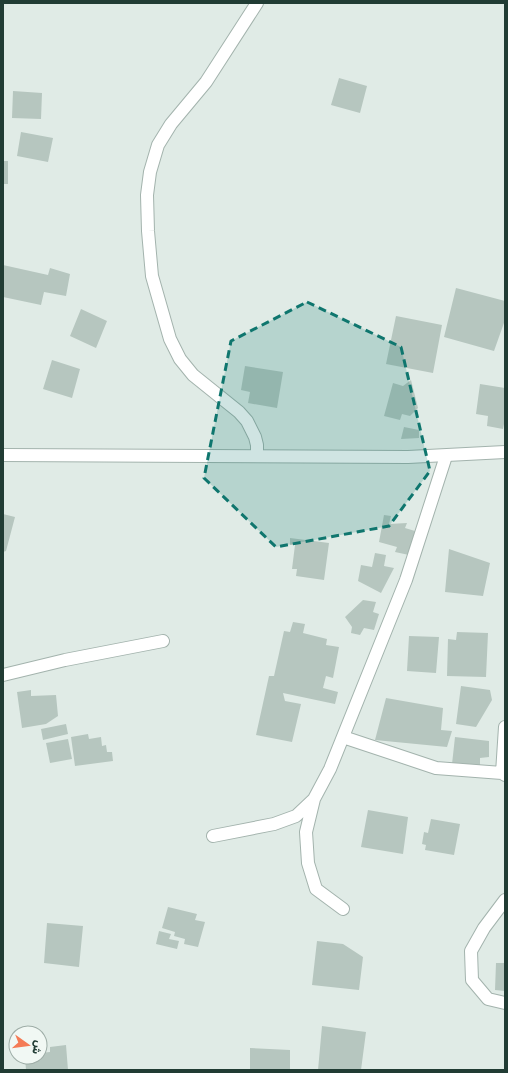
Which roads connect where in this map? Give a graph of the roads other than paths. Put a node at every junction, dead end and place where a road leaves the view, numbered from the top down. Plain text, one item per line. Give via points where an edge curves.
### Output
1 (257, 3) edge
2 (505, 452) edge
3 (3, 455) edge
4 (257, 456) junction
5 (446, 456) junction
6 (163, 641) dead end
7 (3, 675) edge
8 (505, 727) edge
9 (343, 736) junction
10 (503, 774) edge
11 (314, 799) junction
12 (213, 836) dead end
13 (505, 900) edge
14 (343, 909) dead end
15 (505, 1003) edge

1 - 4 street via 206,82 171,124 158,145 150,172 147,195 152,276 170,339 180,359 193,375 247,421 255,437
2 - 5 street
3 - 4 street
4 - 5 street
5 - 9 street via 406,580
6 - 7 street
8 - 10 street
9 - 10 street via 436,768
9 - 11 street
11 - 12 street via 296,816 274,824
11 - 14 street via 306,832 308,863 316,889
13 - 15 street via 471,951 472,980 488,999

